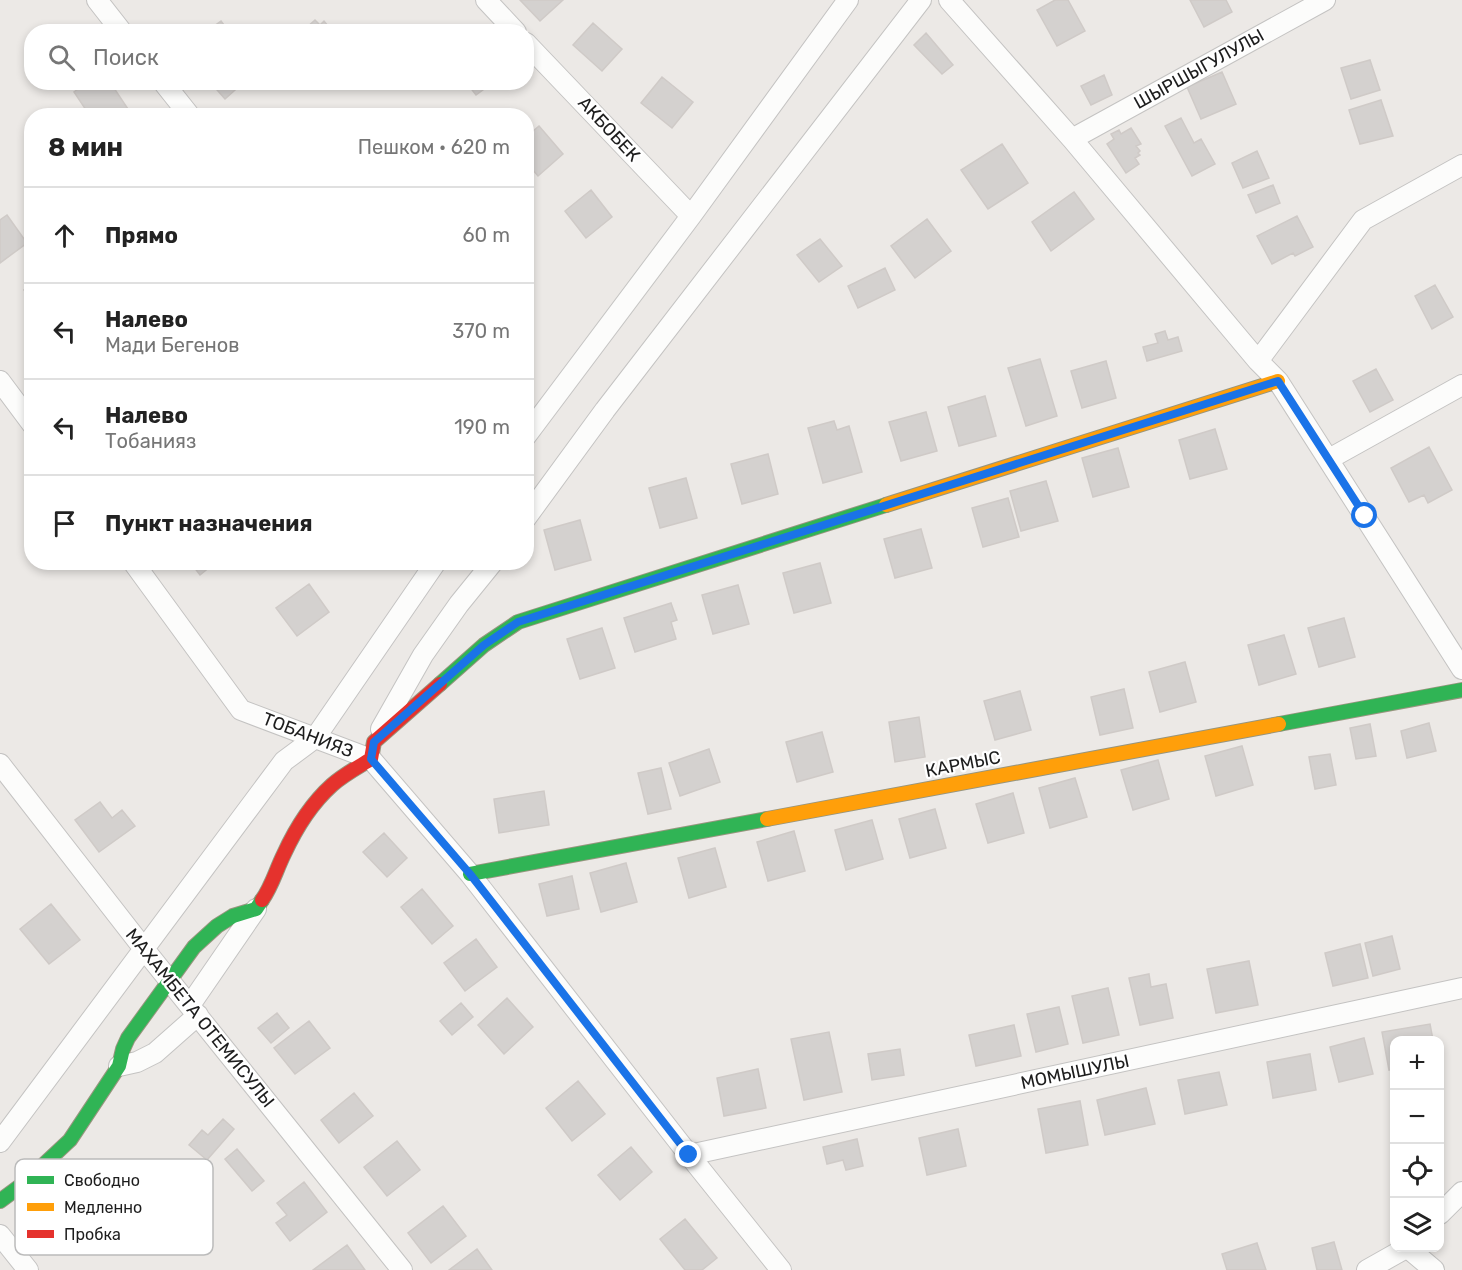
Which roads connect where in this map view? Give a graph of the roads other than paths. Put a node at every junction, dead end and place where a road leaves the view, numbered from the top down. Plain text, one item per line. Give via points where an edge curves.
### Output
1 (97, 0) edge
2 (486, 0) edge
3 (848, 0) edge
4 (921, 0) edge
5 (949, 0) edge
6 (1325, 0) edge
7 (116, 24) edge
8 (508, 24) edge
9 (534, 51) edge
10 (169, 90) edge
11 (184, 108) edge
12 (1072, 139) junction
13 (1462, 165) edge
14 (691, 216) junction
15 (1258, 362) junction
16 (0, 381) edge
17 (1278, 381) junction
18 (1462, 385) edge
19 (24, 413) edge
20 (534, 425) edge
21 (1329, 459) junction
22 (534, 507) edge
23 (139, 570) edge
24 (430, 570) edge
25 (487, 570) edge
26 (1462, 669) edge
27 (1462, 690) edge
28 (315, 738) junction
29 (372, 750) junction
30 (0, 764) edge
31 (470, 874) junction
32 (255, 909) junction
33 (144, 949) junction
34 (170, 981) junction
35 (1462, 988) edge
36 (194, 1010) junction
37 (119, 1066) junction
38 (0, 1142) edge
39 (689, 1155) junction
40 (49, 1159) edge
41 (15, 1189) edge
42 (1462, 1192) edge
43 (0, 1200) edge
44 (1444, 1210) edge
45 (0, 1235) edge
46 (1400, 1252) edge
47 (1412, 1252) edge
48 (15, 1254) edge
49 (16, 1255) edge
50 (28, 1270) edge
51 (402, 1270) edge
52 (782, 1270) edge
53 (1367, 1270) edge
54 (1434, 1270) edge

1 - 7 street
2 - 8 street
3 - 14 street
4 - 22 street
5 - 12 street
6 - 12 street, ШЫРШЫГУЛУЛЫ
9 - 14 street, АКБОБЕК
10 - 11 street
12 - 15 street
13 - 15 street via 1363,220
14 - 20 street
15 - 17 street
16 - 19 street
17 - 21 street
17 - 29 street via 518,622 484,645
18 - 21 street
21 - 26 street
23 - 28 street, ТОБАНИЯЗ via 241,710
24 - 28 street
25 - 29 street via 423,655
27 - 31 street, КАРМЫС
28 - 29 street, ТОБАНИЯЗ
28 - 33 street via 284,761
29 - 31 street, ТОБАНИЯЗ
29 - 32 street via 310,810
30 - 33 street, МАХАМБЕТА ОТЕМИСУЛЫ
31 - 39 street, ТОБАНИЯЗ
32 - 34 street via 233,915 217,926 194,947
32 - 36 street
33 - 34 street, МАХАМБЕТА ОТЕМИСУЛЫ
33 - 38 street
34 - 36 street, МАХАМБЕТА ОТЕМИСУЛЫ
34 - 37 street via 128,1038
35 - 39 street, МОМЫШУЛЫ
36 - 37 street via 155,1053
36 - 51 street, МАХАМБЕТА ОТЕМИСУЛЫ
37 - 40 street via 70,1140
39 - 52 street, ТОБАНИЯЗ
41 - 43 street
42 - 44 street
45 - 48 street
46 - 53 street
47 - 54 street
49 - 50 street

